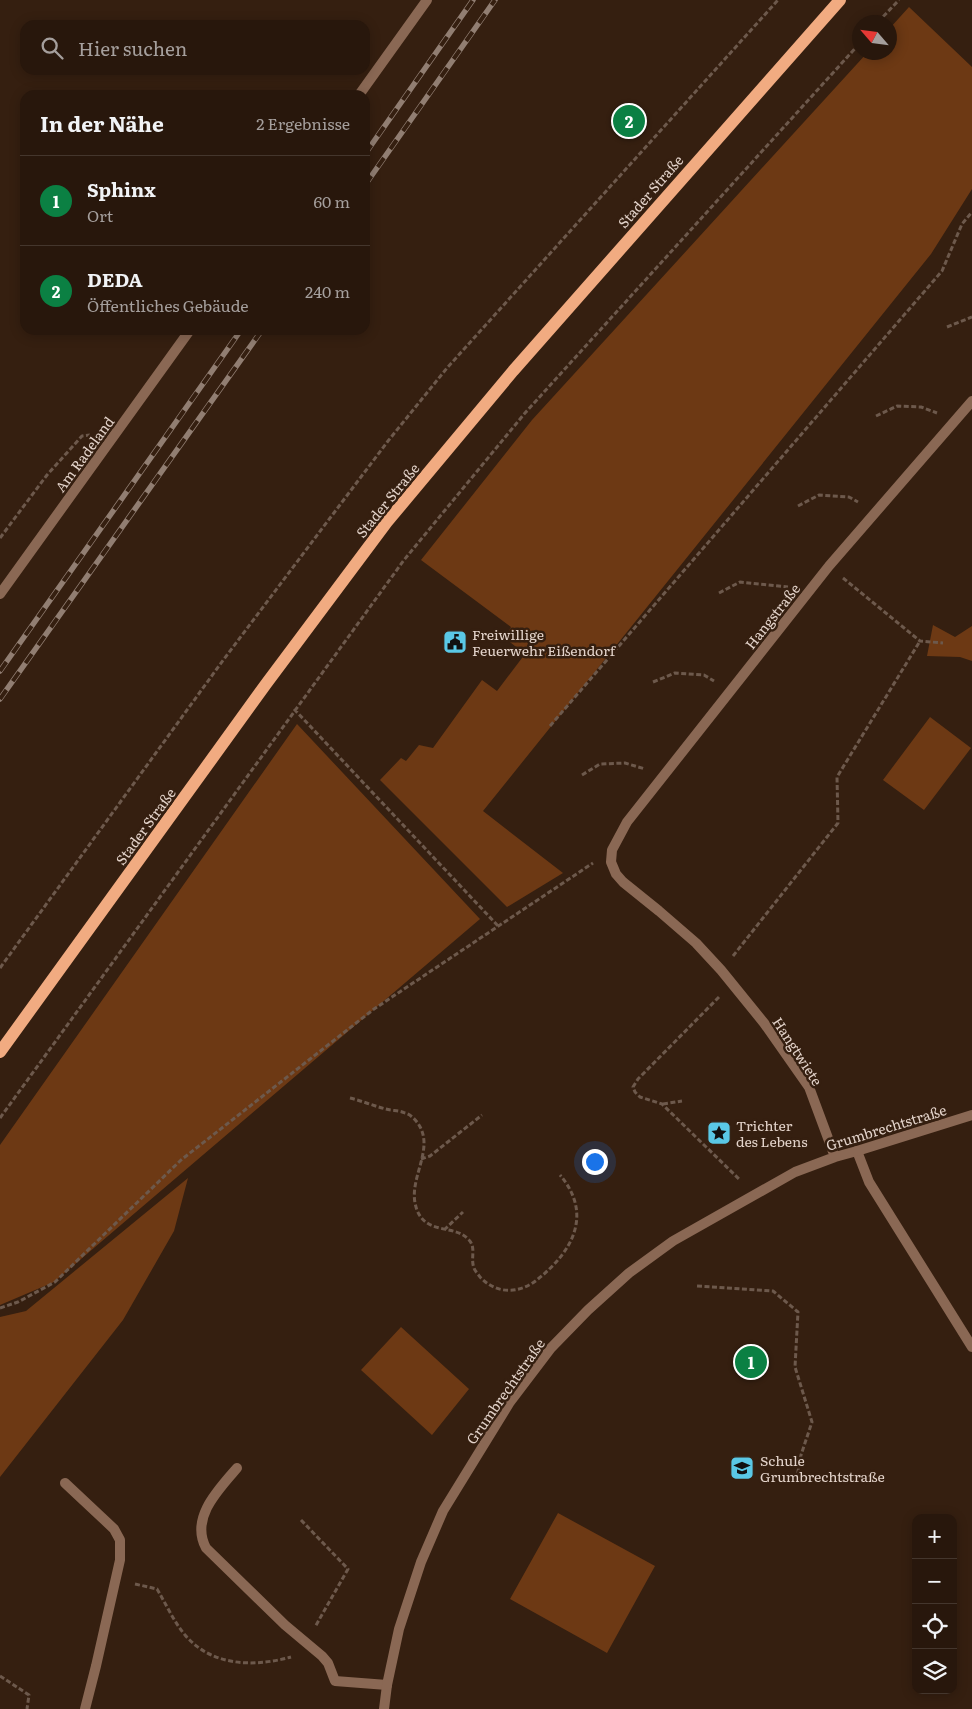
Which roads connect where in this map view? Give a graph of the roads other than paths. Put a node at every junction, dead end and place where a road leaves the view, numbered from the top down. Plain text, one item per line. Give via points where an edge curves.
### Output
1 (427, 0) edge
2 (840, 0) edge
3 (363, 90) edge
4 (186, 335) edge
5 (972, 401) edge
6 (0, 594) edge
7 (611, 859) joint
8 (0, 1052) edge
9 (972, 1115) edge
10 (857, 1151) junction
11 (835, 1156) junction
12 (972, 1347) edge
13 (237, 1468) dead end
14 (65, 1483) dead end
15 (387, 1685) junction
16 (85, 1709) edge
17 (384, 1709) edge

1 - 3 street
2 - 8 main road, Stader Straße via 513,370 388,522 266,684
4 - 6 street, Am Radeland
5 - 7 street, Hangstraße via 829,566 730,690 619,834
7 - 11 street, Hangtwiete via 616,874 623,882 696,943 764,1023 808,1087
9 - 10 street, Grumbrechtstraße
10 - 11 street, Grumbrechtstraße
10 - 12 street via 869,1182
11 - 15 street, Grumbrechtstraße via 795,1172 673,1241 629,1273 551,1348 479,1450 443,1511 418,1570 399,1630
13 - 15 street via 220,1487 201,1522 200,1534 206,1548 285,1625 322,1656 335,1681
14 - 16 street via 114,1529 120,1540 120,1560
15 - 17 street, Grumbrechtstraße

